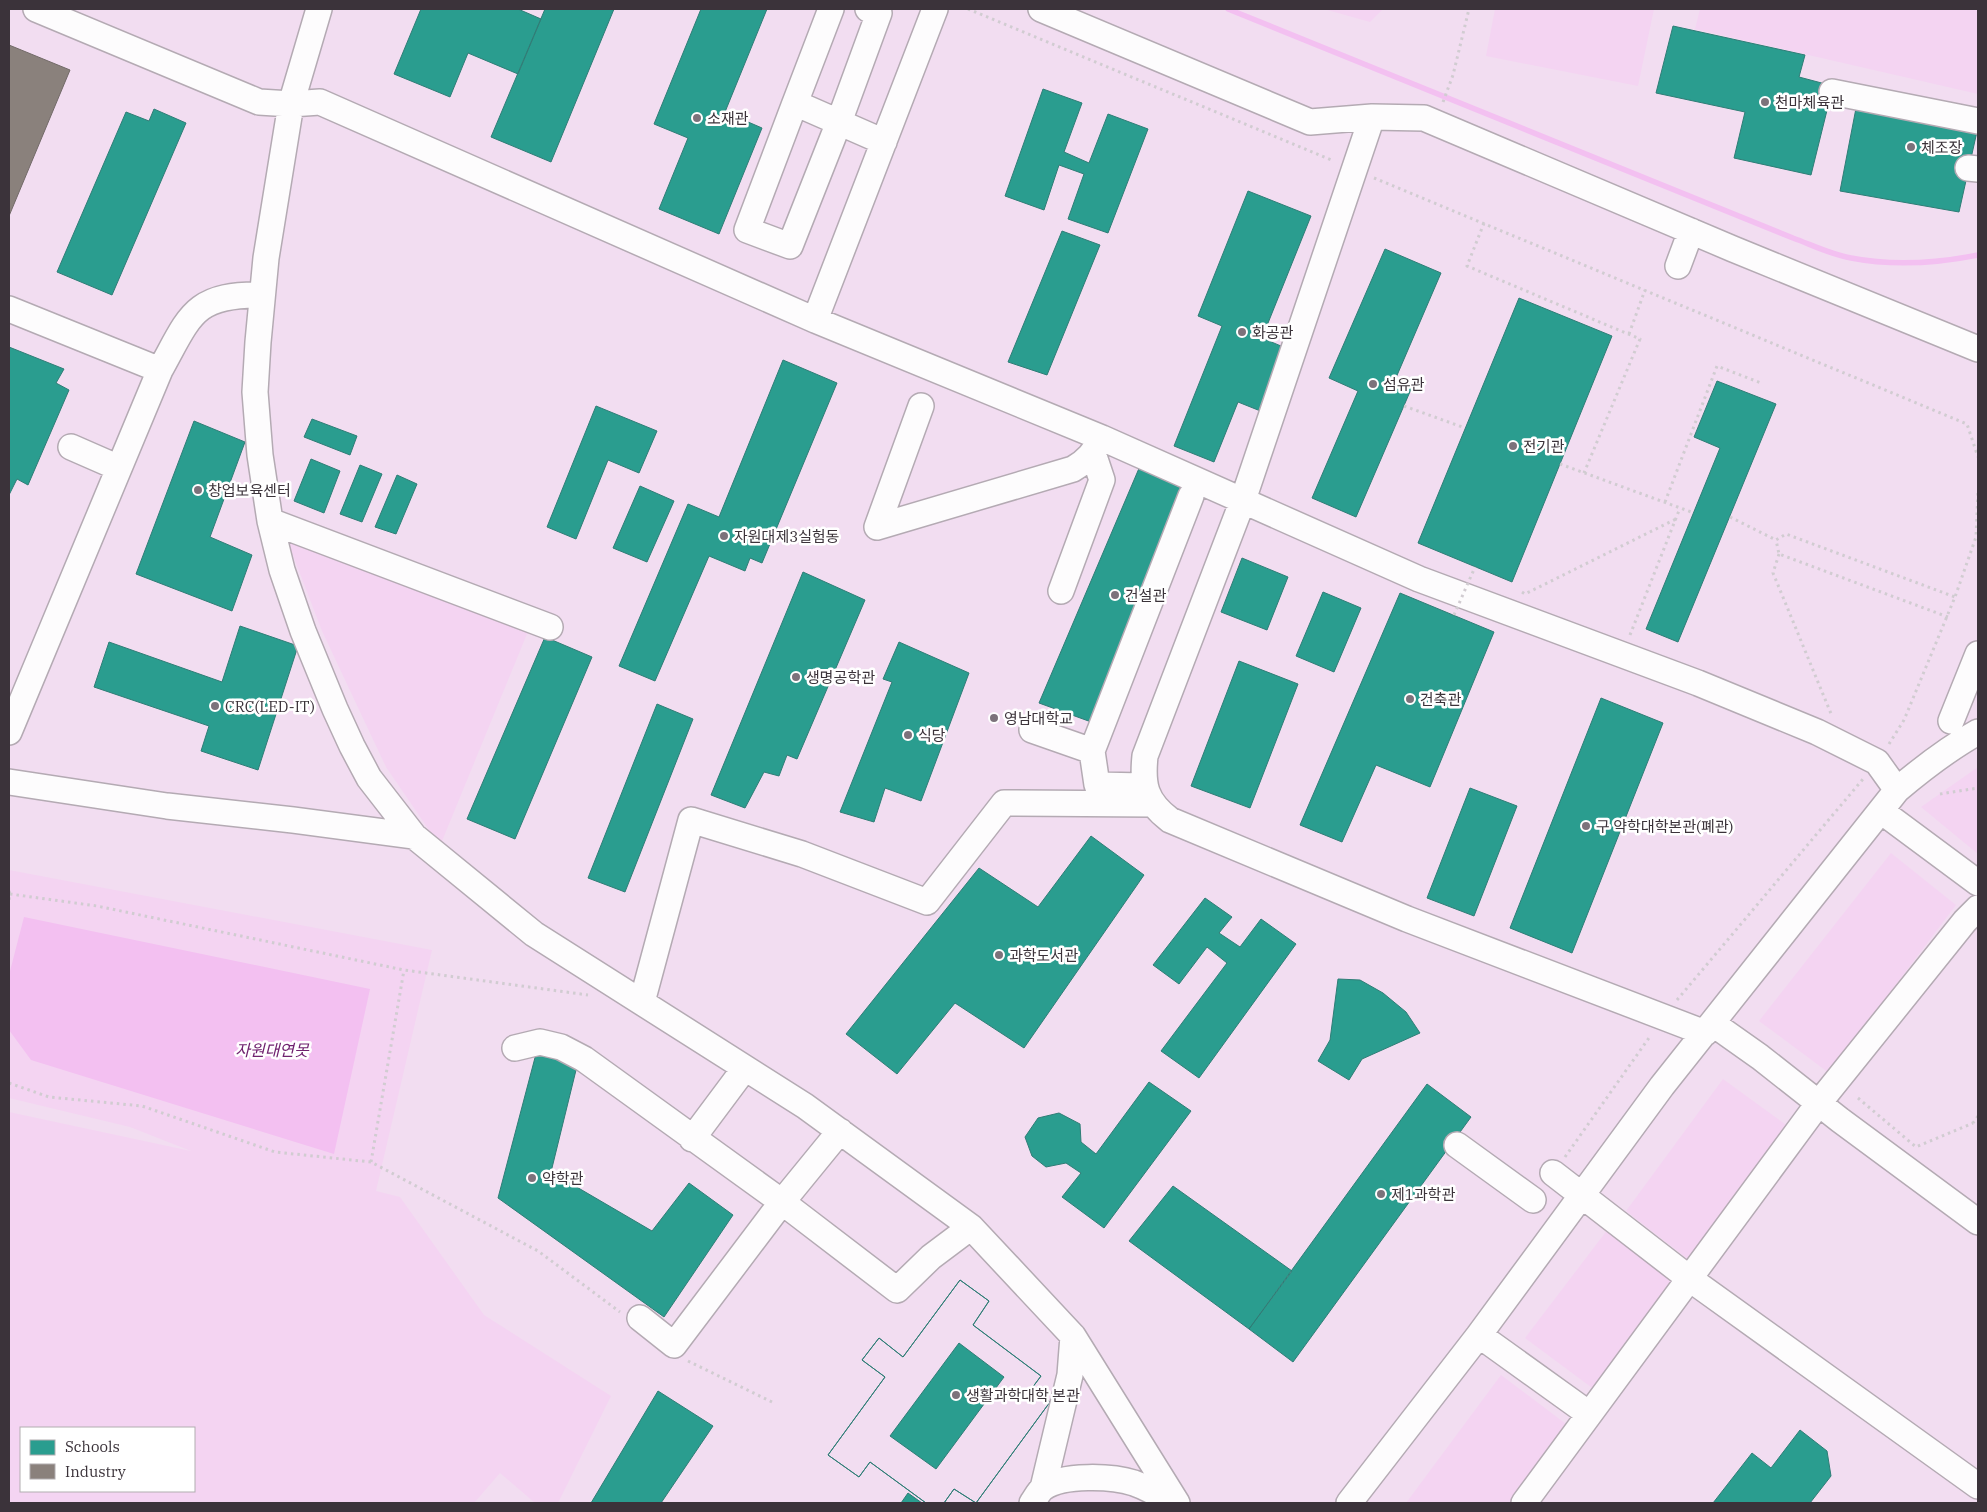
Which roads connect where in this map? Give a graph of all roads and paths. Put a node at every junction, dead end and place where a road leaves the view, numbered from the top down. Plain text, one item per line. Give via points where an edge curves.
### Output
1 (36, 9) edge
2 (319, 9) edge
3 (831, 9) edge
4 (868, 9) edge
5 (935, 9) edge
6 (968, 9) edge
7 (1041, 9) edge
8 (1469, 9) edge
9 (1832, 92) dead end
10 (796, 103) junction
11 (291, 104) junction
12 (1440, 110) dead end
13 (1372, 117) junction
14 (1978, 121) edge
15 (840, 122) junction
16 (884, 142) junction
17 (1354, 170) junction
18 (1484, 223) junction
19 (1691, 231) junction
20 (1678, 266) dead end
21 (1645, 290) junction
22 (262, 295) junction
23 (9, 309) edge
24 (816, 320) junction
25 (1629, 334) junction
26 (1978, 349) edge
27 (160, 370) junction
28 (1761, 383) dead end
29 (921, 406) dead end
30 (1404, 406) dead end
31 (1465, 428) dead end
32 (1097, 446) junction
33 (71, 447) dead end
34 (1978, 457) edge
35 (1560, 464) dead end
36 (119, 468) junction
37 (1584, 473) junction
38 (1978, 490) edge
39 (1191, 496) dead end
40 (1243, 500) junction
41 (1665, 502) junction
42 (1680, 508) junction
43 (1694, 513) dead end
44 (1730, 517) dead end
45 (1676, 518) junction
46 (270, 521) junction
47 (1776, 540) junction
48 (1779, 554) junction
49 (1475, 566) dead end
50 (1061, 591) dead end
51 (1519, 591) dead end
52 (1955, 597) junction
53 (1454, 615) dead end
54 (1948, 617) junction
55 (550, 627) dead end
56 (1629, 636) dead end
57 (1978, 654) edge
58 (1951, 721) dead end
59 (1836, 725) dead end
60 (1032, 730) dead end
61 (9, 732) edge
62 (1978, 732) edge
63 (1092, 751) junction
64 (1877, 762) junction
65 (9, 782) edge
66 (1978, 788) edge
67 (1897, 790) junction
68 (1940, 794) dead end
69 (1149, 795) junction
70 (1881, 811) junction
71 (414, 836) junction
72 (1978, 883) edge
73 (10, 892) edge
74 (9, 900) edge
75 (1978, 908) edge
76 (404, 970) junction
77 (594, 996) dead end
78 (642, 1002) junction
79 (1663, 1017) junction
80 (1708, 1028) junction
81 (516, 1048) dead end
82 (745, 1068) junction
83 (9, 1083) edge
84 (1858, 1098) dead end
85 (1818, 1104) junction
86 (1978, 1116) edge
87 (1972, 1123) junction
88 (1978, 1124) edge
89 (840, 1131) junction
90 (692, 1139) junction
91 (1457, 1146) dead end
92 (370, 1162) junction
93 (1553, 1173) joint
94 (1582, 1197) junction
95 (1533, 1200) dead end
96 (782, 1202) junction
97 (1978, 1222) edge
98 (971, 1227) junction
99 (1690, 1279) junction
100 (631, 1316) joint
101 (1479, 1335) junction
102 (1073, 1336) junction
103 (684, 1359) dead end
104 (772, 1402) dead end
105 (1589, 1414) junction
106 (1978, 1486) edge
107 (1037, 1496) edge
108 (1172, 1503) edge
109 (1177, 1503) edge
110 (1349, 1503) edge
111 (1524, 1503) edge

1 - 11 street via 260,102
2 - 11 street
3 - 10 street
4 - 15 street via 879,13
5 - 16 street
6 - 17 path
7 - 13 street via 1310,122
8 - 12 path via 1453,75
9 - 14 street
10 - 15 street
10 - 15 street via 746,230 790,246
11 - 22 street
11 - 24 street via 320,102
13 - 17 street
13 - 19 street via 1424,118
15 - 16 street
16 - 24 street
17 - 18 path
17 - 40 street
18 - 21 path
18 - 25 path via 1467,266
19 - 20 street
19 - 26 street
21 - 25 path
21 - 34 path via 1967,424
22 - 27 street via 226,297 194,312
22 - 46 street via 255,392
23 - 27 street
24 - 32 street
25 - 37 path via 1640,339
27 - 36 street
28 - 41 path via 1717,366
29 - 32 street via 876,528 1073,469 1084,462
30 - 31 path
32 - 40 street
32 - 50 street via 1102,480
33 - 36 street
35 - 37 path
36 - 61 street
37 - 41 path
38 - 52 path via 1976,537
39 - 63 street
40 - 64 street via 1419,579 1698,683 1835,740
40 - 69 street via 1145,756 1143,774
41 - 42 path
42 - 43 path
42 - 45 path
44 - 47 path
45 - 51 path via 1525,594
45 - 56 path
46 - 55 street
46 - 71 street via 282,570 348,738 369,778
47 - 48 path
47 - 52 path via 1786,534
48 - 54 path
48 - 59 path via 1773,573
49 - 53 path, bridge
52 - 54 path
54 - 64 path via 1904,720
57 - 58 street
60 - 63 street
62 - 67 street via 1929,764
63 - 69 street via 1097,785
64 - 67 street
64 - 79 path
65 - 71 street via 167,806
66 - 68 path
67 - 70 street
69 - 78 street via 1004,803 927,902 802,854 691,820
69 - 79 street via 1170,820 1380,908
70 - 72 street
70 - 80 street
71 - 78 street via 534,934
73 - 74 path
73 - 76 path via 97,906
75 - 85 street
76 - 77 path
76 - 92 path
78 - 82 street
79 - 80 street
79 - 93 path
80 - 85 street via 1760,1057
80 - 94 street
81 - 90 street via 540,1042 561,1047 584,1059
82 - 89 street
82 - 90 street
83 - 92 path via 49,1096 142,1106 275,1152
84 - 87 path via 1916,1147
85 - 97 street
85 - 99 street
86 - 87 path
87 - 88 path
89 - 96 street
89 - 98 street
90 - 96 street
91 - 95 street
92 - 100 path via 538,1251
93 - 94 street
94 - 99 street
94 - 101 street
96 - 98 street via 898,1290 931,1257
96 - 100 street via 674,1345
98 - 102 street
99 - 105 street
99 - 106 street
101 - 105 street
101 - 110 street
102 - 107 street via 1070,1375
102 - 109 street
103 - 104 path
105 - 111 street
107 - 108 street via 1063,1480 1116,1479 1133,1482

